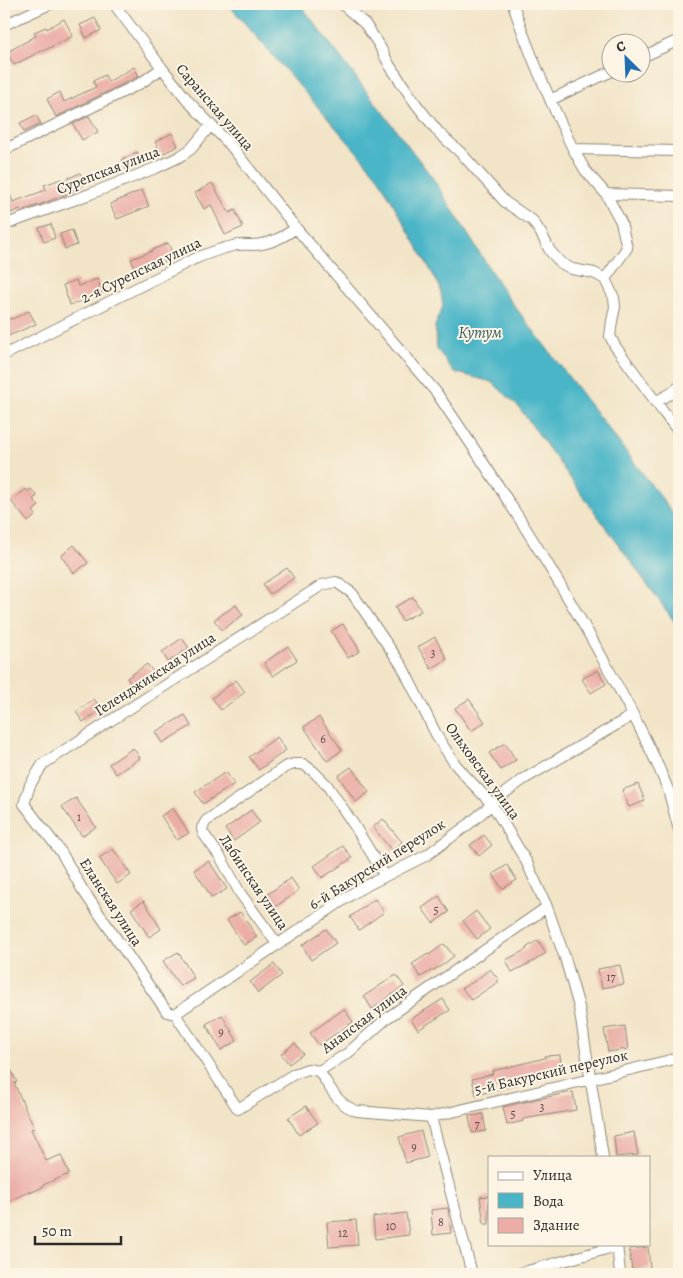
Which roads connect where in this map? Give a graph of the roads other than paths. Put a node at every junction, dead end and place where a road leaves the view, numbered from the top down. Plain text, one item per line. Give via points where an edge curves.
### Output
1 (50, 4) edge
2 (114, 4) edge
3 (342, 4) edge
4 (513, 4) edge
5 (4, 26) edge
6 (679, 40) edge
7 (650, 53) edge
8 (162, 68) junction
9 (600, 77) edge
10 (550, 100) junction
11 (211, 125) junction
12 (573, 149) junction
13 (4, 150) edge
14 (679, 151) edge
15 (606, 194) junction
16 (679, 196) edge
17 (4, 224) edge
18 (296, 228) junction
19 (605, 279) junction
20 (4, 354) edge
21 (679, 387) edge
22 (655, 402) junction
23 (679, 432) edge
24 (322, 585) joint
25 (633, 715) junction
26 (24, 804) joint
27 (492, 804) junction
28 (679, 830) edge
29 (385, 876) junction
30 (547, 907) junction
31 (278, 945) junction
32 (175, 1014) junction
33 (679, 1058) edge
34 (319, 1071) junction
35 (591, 1078) junction
36 (431, 1117) junction
37 (603, 1156) edge
38 (614, 1246) edge
39 (617, 1246) edge
40 (472, 1274) edge
41 (518, 1274) edge
42 (620, 1274) edge

1 - 5 street
2 - 8 street, Саранская улица
3 - 19 street via 365,24 390,66 438,133 461,153 505,202 533,221 561,263
4 - 10 street
6 - 7 street
8 - 11 street, Саранская улица
8 - 13 street via 142,83
9 - 10 street
10 - 12 street
11 - 17 street, Сурепская улица via 180,157 90,194
11 - 18 street, Саранская улица
12 - 14 street
12 - 15 street via 585,170
15 - 16 street
15 - 19 street via 621,222 627,248
18 - 20 street, 2-я Сурепская улица via 271,243 236,245 192,260
18 - 25 street, Саранская улица via 436,392 525,525
19 - 22 street via 615,307 610,336
21 - 22 street
22 - 23 street
24 - 26 street, Геленджикская улица via 42,764
24 - 27 street, Ольховская улица via 336,582 352,593 402,666 438,738 455,764
25 - 27 street, 6-й Бакурский переулок via 524,779
25 - 28 street, Саранская улица via 668,789
26 - 32 street, Еланская улица via 61,852 82,889 167,1012
27 - 29 street, 6-й Бакурский переулок via 427,855
27 - 30 street, Ольховская улица via 526,861
29 - 31 street, 6-й Бакурский переулок via 358,890
29 - 31 street, Лабинская улица via 327,785 313,771 303,764 294,764 266,779 206,821 202,828 240,893
30 - 34 street, Анапская улица via 387,1018 348,1053
30 - 35 street, Ольховская улица via 579,1007
31 - 32 street, 6-й Бакурский переулок
32 - 34 street, Анапская улица via 238,1109 294,1074 308,1069
33 - 35 street, 5-й Бакурский переулок
34 - 36 street, 5-й Бакурский переулок via 347,1108
35 - 36 street, 5-й Бакурский переулок
35 - 37 street, Ольховская улица
36 - 40 street
38 - 41 street
39 - 42 street

